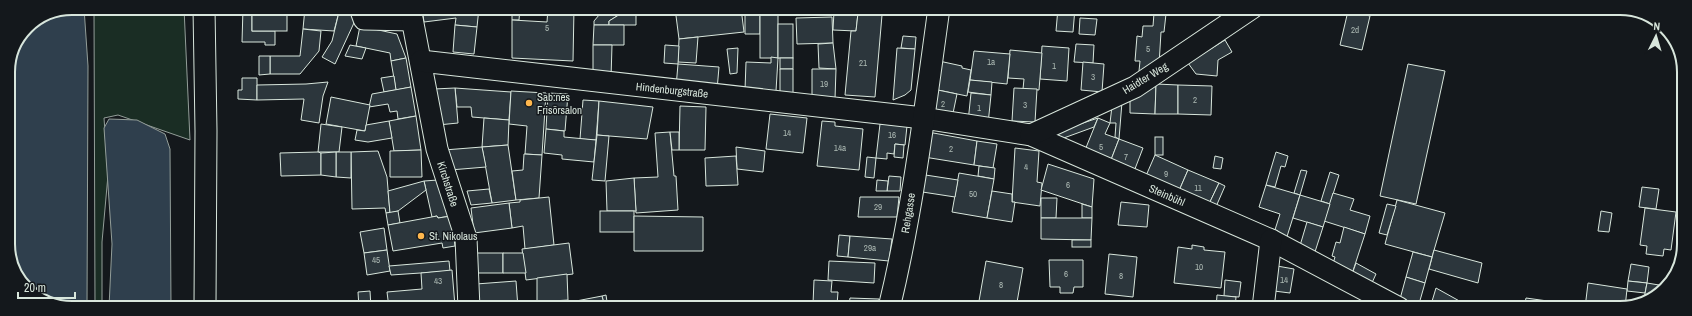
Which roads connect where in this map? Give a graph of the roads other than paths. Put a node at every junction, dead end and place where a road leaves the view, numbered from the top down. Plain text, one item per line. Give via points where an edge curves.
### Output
1 (204, 15) edge
2 (363, 15) edge
3 (402, 15) edge
4 (411, 15) edge
5 (938, 15) edge
6 (1242, 15) edge
7 (421, 61) junction
8 (923, 118) junction
9 (1031, 135) junction
10 (1271, 240) junction
11 (205, 301) edge
12 (470, 301) edge
13 (891, 301) edge
14 (1264, 301) edge
15 (1386, 301) edge

1 - 11 street
2 - 3 street via 364,19
4 - 7 street, Kirchstraße
5 - 8 street, Rehgasse
6 - 9 street, Haidter Weg via 1135,87
7 - 8 street, Hindenburgstraße
7 - 12 street, Kirchstraße via 437,149 466,238
8 - 9 street, Steinbühl
8 - 13 street, Rehgasse via 899,267
9 - 10 street, Steinbühl
10 - 14 street
10 - 15 street, Steinbühl

